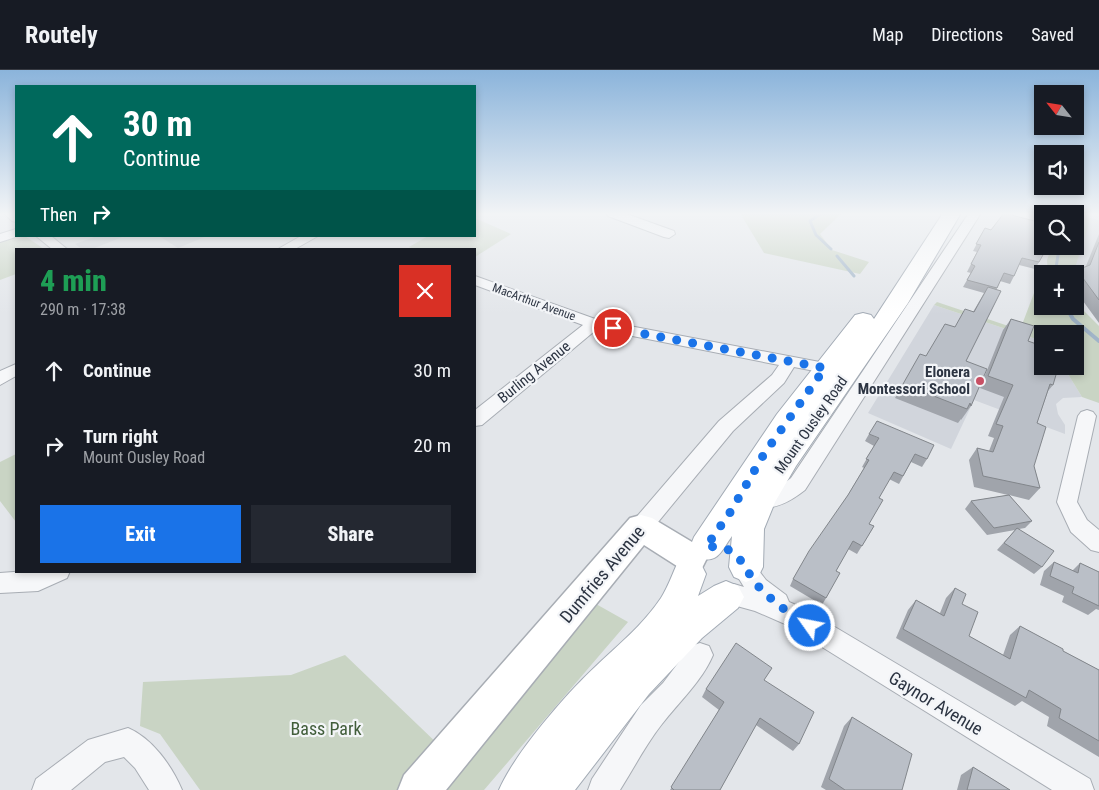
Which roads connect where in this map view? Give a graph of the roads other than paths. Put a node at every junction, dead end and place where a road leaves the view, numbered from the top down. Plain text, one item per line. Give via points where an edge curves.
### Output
1 (926, 247) edge
2 (933, 247) edge
3 (476, 280) edge
4 (594, 324) junction
5 (789, 362) junction
6 (825, 368) junction
7 (15, 370) edge
8 (0, 379) edge
9 (1087, 416) dead end
10 (476, 419) edge
11 (641, 527) junction
12 (1099, 542) edge
13 (695, 560) junction
14 (55, 573) edge
15 (0, 583) edge
16 (738, 583) junction
17 (794, 616) joint
18 (700, 655) dead end
19 (47, 790) edge
20 (168, 790) edge
21 (419, 790) edge
22 (521, 790) edge
23 (549, 790) edge
24 (603, 790) edge
25 (1079, 790) edge

1 - 6 main road, Mount Ousley Road
2 - 16 main road, Mount Ousley Road via 897,303 786,458 761,500 748,529
3 - 4 street, MacArthur Avenue
4 - 5 street, MacArthur Avenue
4 - 10 street, Burling Avenue
5 - 6 street, MacArthur Avenue
5 - 11 street, Dumfries Avenue via 778,379 726,426
6 - 13 main road, Mount Ousley Road
7 - 8 street
9 - 12 street via 1067,502 1079,526
11 - 13 street
11 - 21 street, Dumfries Avenue
13 - 16 main road via 701,589 710,594
13 - 16 main road via 713,546 729,550 742,560
13 - 22 main road, Mount Ousley Road via 682,597 669,618 594,697
14 - 15 street via 38,581
16 - 17 street, Gaynor Avenue via 758,601
16 - 23 main road via 651,663 618,700
17 - 25 street, Gaynor Avenue
18 - 24 street via 651,715
19 - 20 street via 98,750 128,742 145,758

